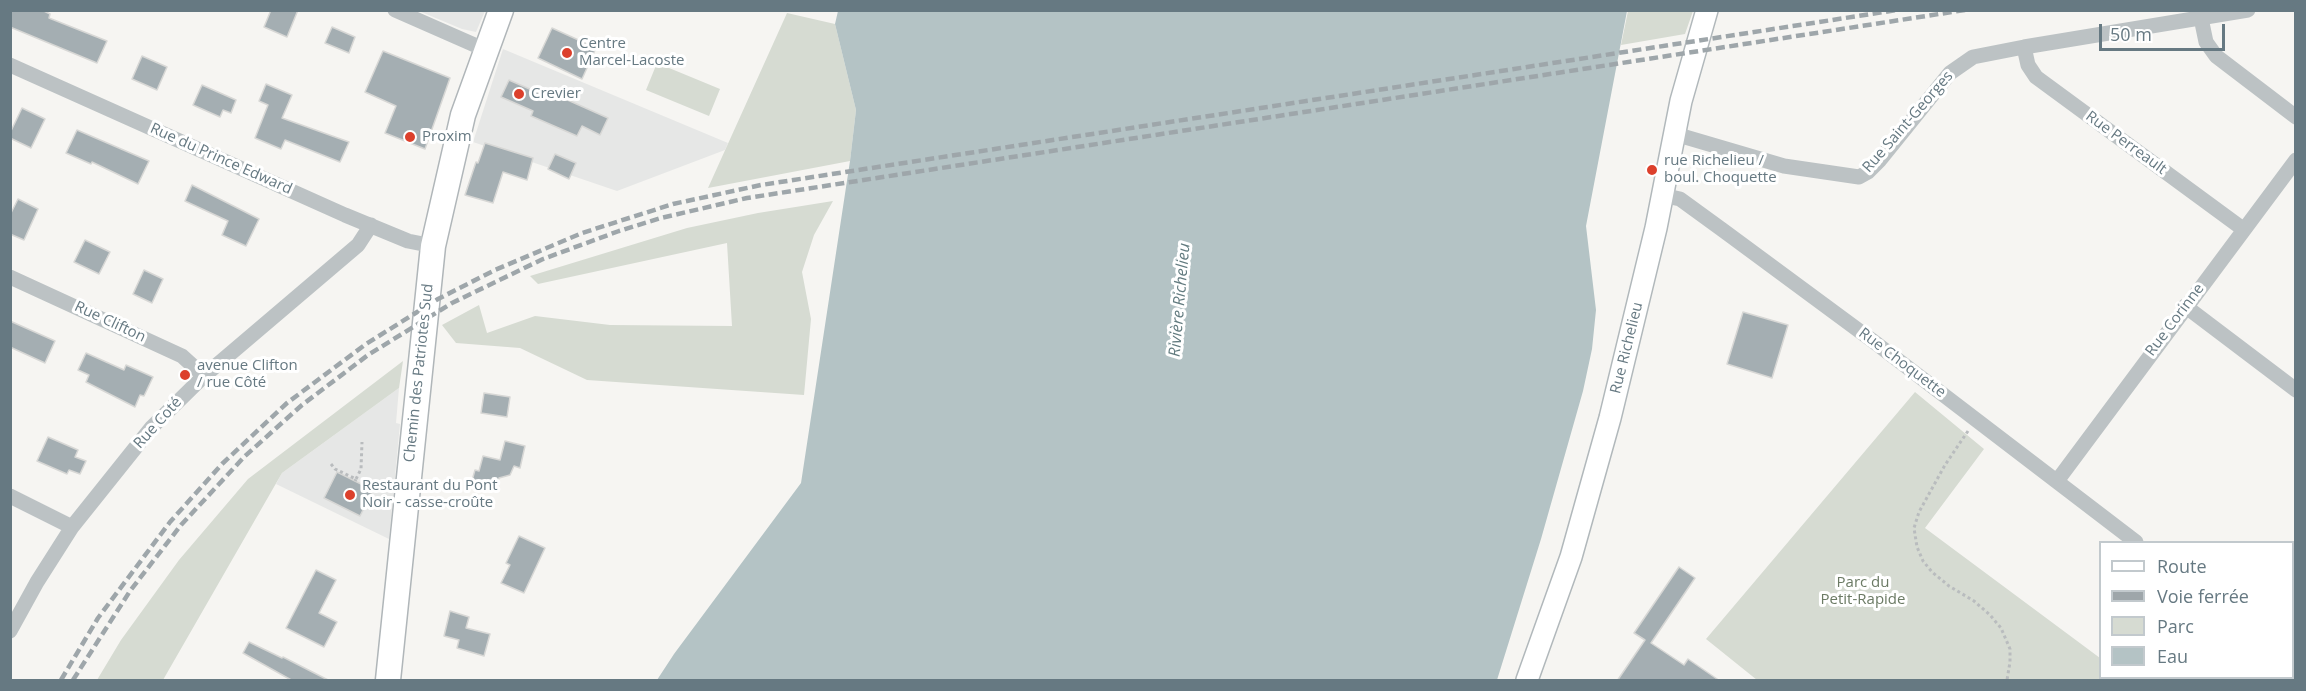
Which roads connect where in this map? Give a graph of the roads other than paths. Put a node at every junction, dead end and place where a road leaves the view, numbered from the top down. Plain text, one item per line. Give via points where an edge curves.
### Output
1 (395, 10) edge
2 (501, 10) edge
3 (1707, 10) edge
4 (2248, 10) edge
5 (2201, 18) junction
6 (2024, 47) junction
7 (486, 50) junction
8 (10, 65) edge
9 (2295, 117) edge
10 (1675, 134) junction
11 (2295, 160) edge
12 (1662, 195) junction
13 (371, 225) junction
14 (2243, 229) junction
15 (433, 246) junction
16 (10, 277) edge
17 (2185, 306) junction
18 (204, 375) junction
19 (2295, 390) edge
20 (2057, 481) junction
21 (10, 496) edge
22 (72, 527) junction
23 (2133, 541) edge
24 (10, 631) edge
25 (388, 681) edge
26 (1527, 681) edge

1 - 7 street
2 - 7 main road, Chemin des Patriotes Sud
3 - 10 main road, Rue Richelieu
4 - 5 street, Rue Saint-Georges
5 - 6 street, Rue Saint-Georges
5 - 9 street via 2206,42 2216,56
6 - 10 street, Rue Saint-Georges via 1982,55 1957,66 1879,161 1859,177 1784,166
6 - 14 street, Rue Perreault via 2036,77
7 - 15 main road, Chemin des Patriotes Sud via 463,115
8 - 13 street, Rue du Prince Edward
10 - 12 main road, Rue Richelieu
11 - 14 street, Rue Corinne
12 - 20 street, Rue Choquette via 1680,199
12 - 26 main road, Rue Richelieu via 1588,499
13 - 15 street, Rue du Prince Edward via 408,241
13 - 18 street, Rue Coté via 358,245
14 - 17 street, Rue Corinne
15 - 25 main road, Chemin des Patriotes Sud
16 - 18 street, Rue Clifton via 182,356
17 - 19 street
17 - 20 street, Rue Corinne
18 - 22 street, Rue Coté via 152,427
20 - 23 street, Rue Choquette
21 - 22 street
22 - 24 street, Rue Coté

